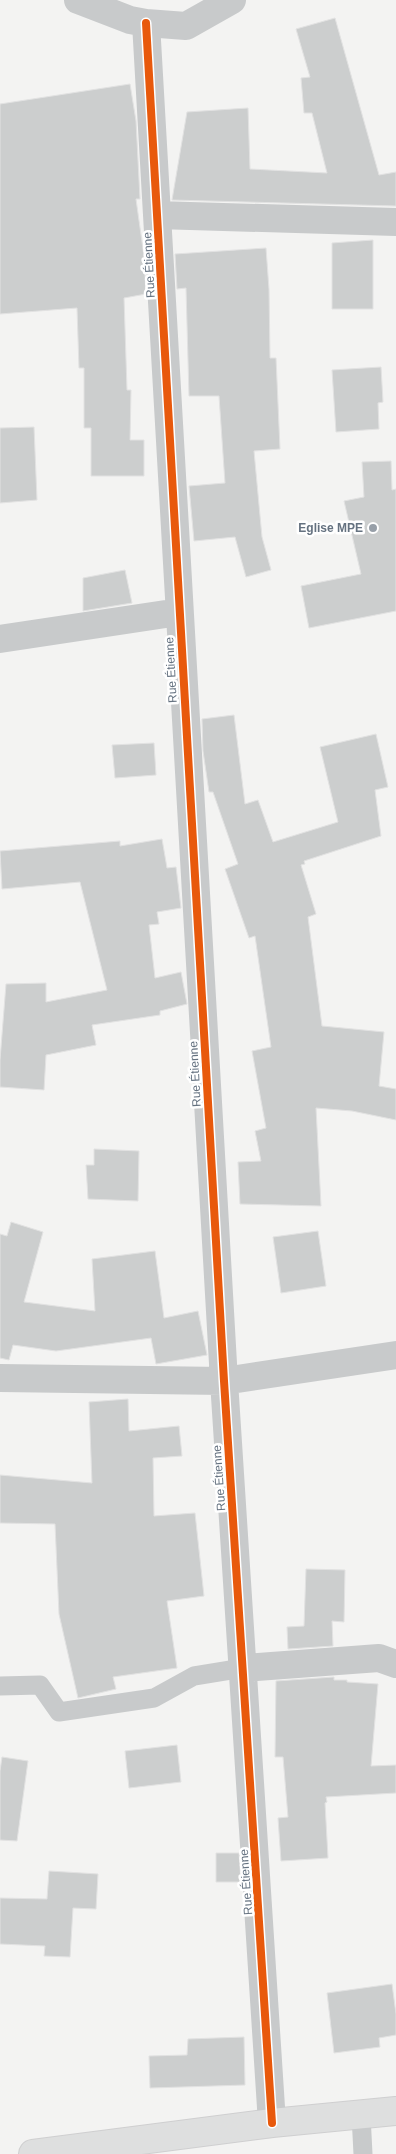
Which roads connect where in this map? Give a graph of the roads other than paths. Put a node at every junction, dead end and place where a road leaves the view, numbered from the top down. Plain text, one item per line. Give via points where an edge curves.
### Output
1 (78, 0) edge
2 (232, 0) edge
3 (135, 14) edge
4 (157, 215) junction
5 (396, 222) edge
6 (179, 612) junction
7 (0, 639) edge
8 (396, 1355) edge
9 (0, 1378) edge
10 (224, 1381) junction
11 (396, 1664) edge
12 (243, 1668) junction
13 (0, 1686) edge
14 (396, 2111) edge
15 (361, 2115) junction
16 (272, 2123) junction
17 (33, 2154) edge
18 (363, 2154) edge

1 - 3 street
2 - 3 street via 186,26
3 - 4 street, Rue Étienne
4 - 5 street
4 - 6 street, Rue Étienne
6 - 7 street
6 - 10 street, Rue Étienne
8 - 10 street
9 - 10 street
10 - 12 street, Rue Étienne
11 - 12 street via 379,1658
12 - 13 lane via 194,1676 154,1698 58,1712 40,1685
12 - 16 street, Rue Étienne
14 - 15 street
15 - 16 street
15 - 18 lane
16 - 17 street

